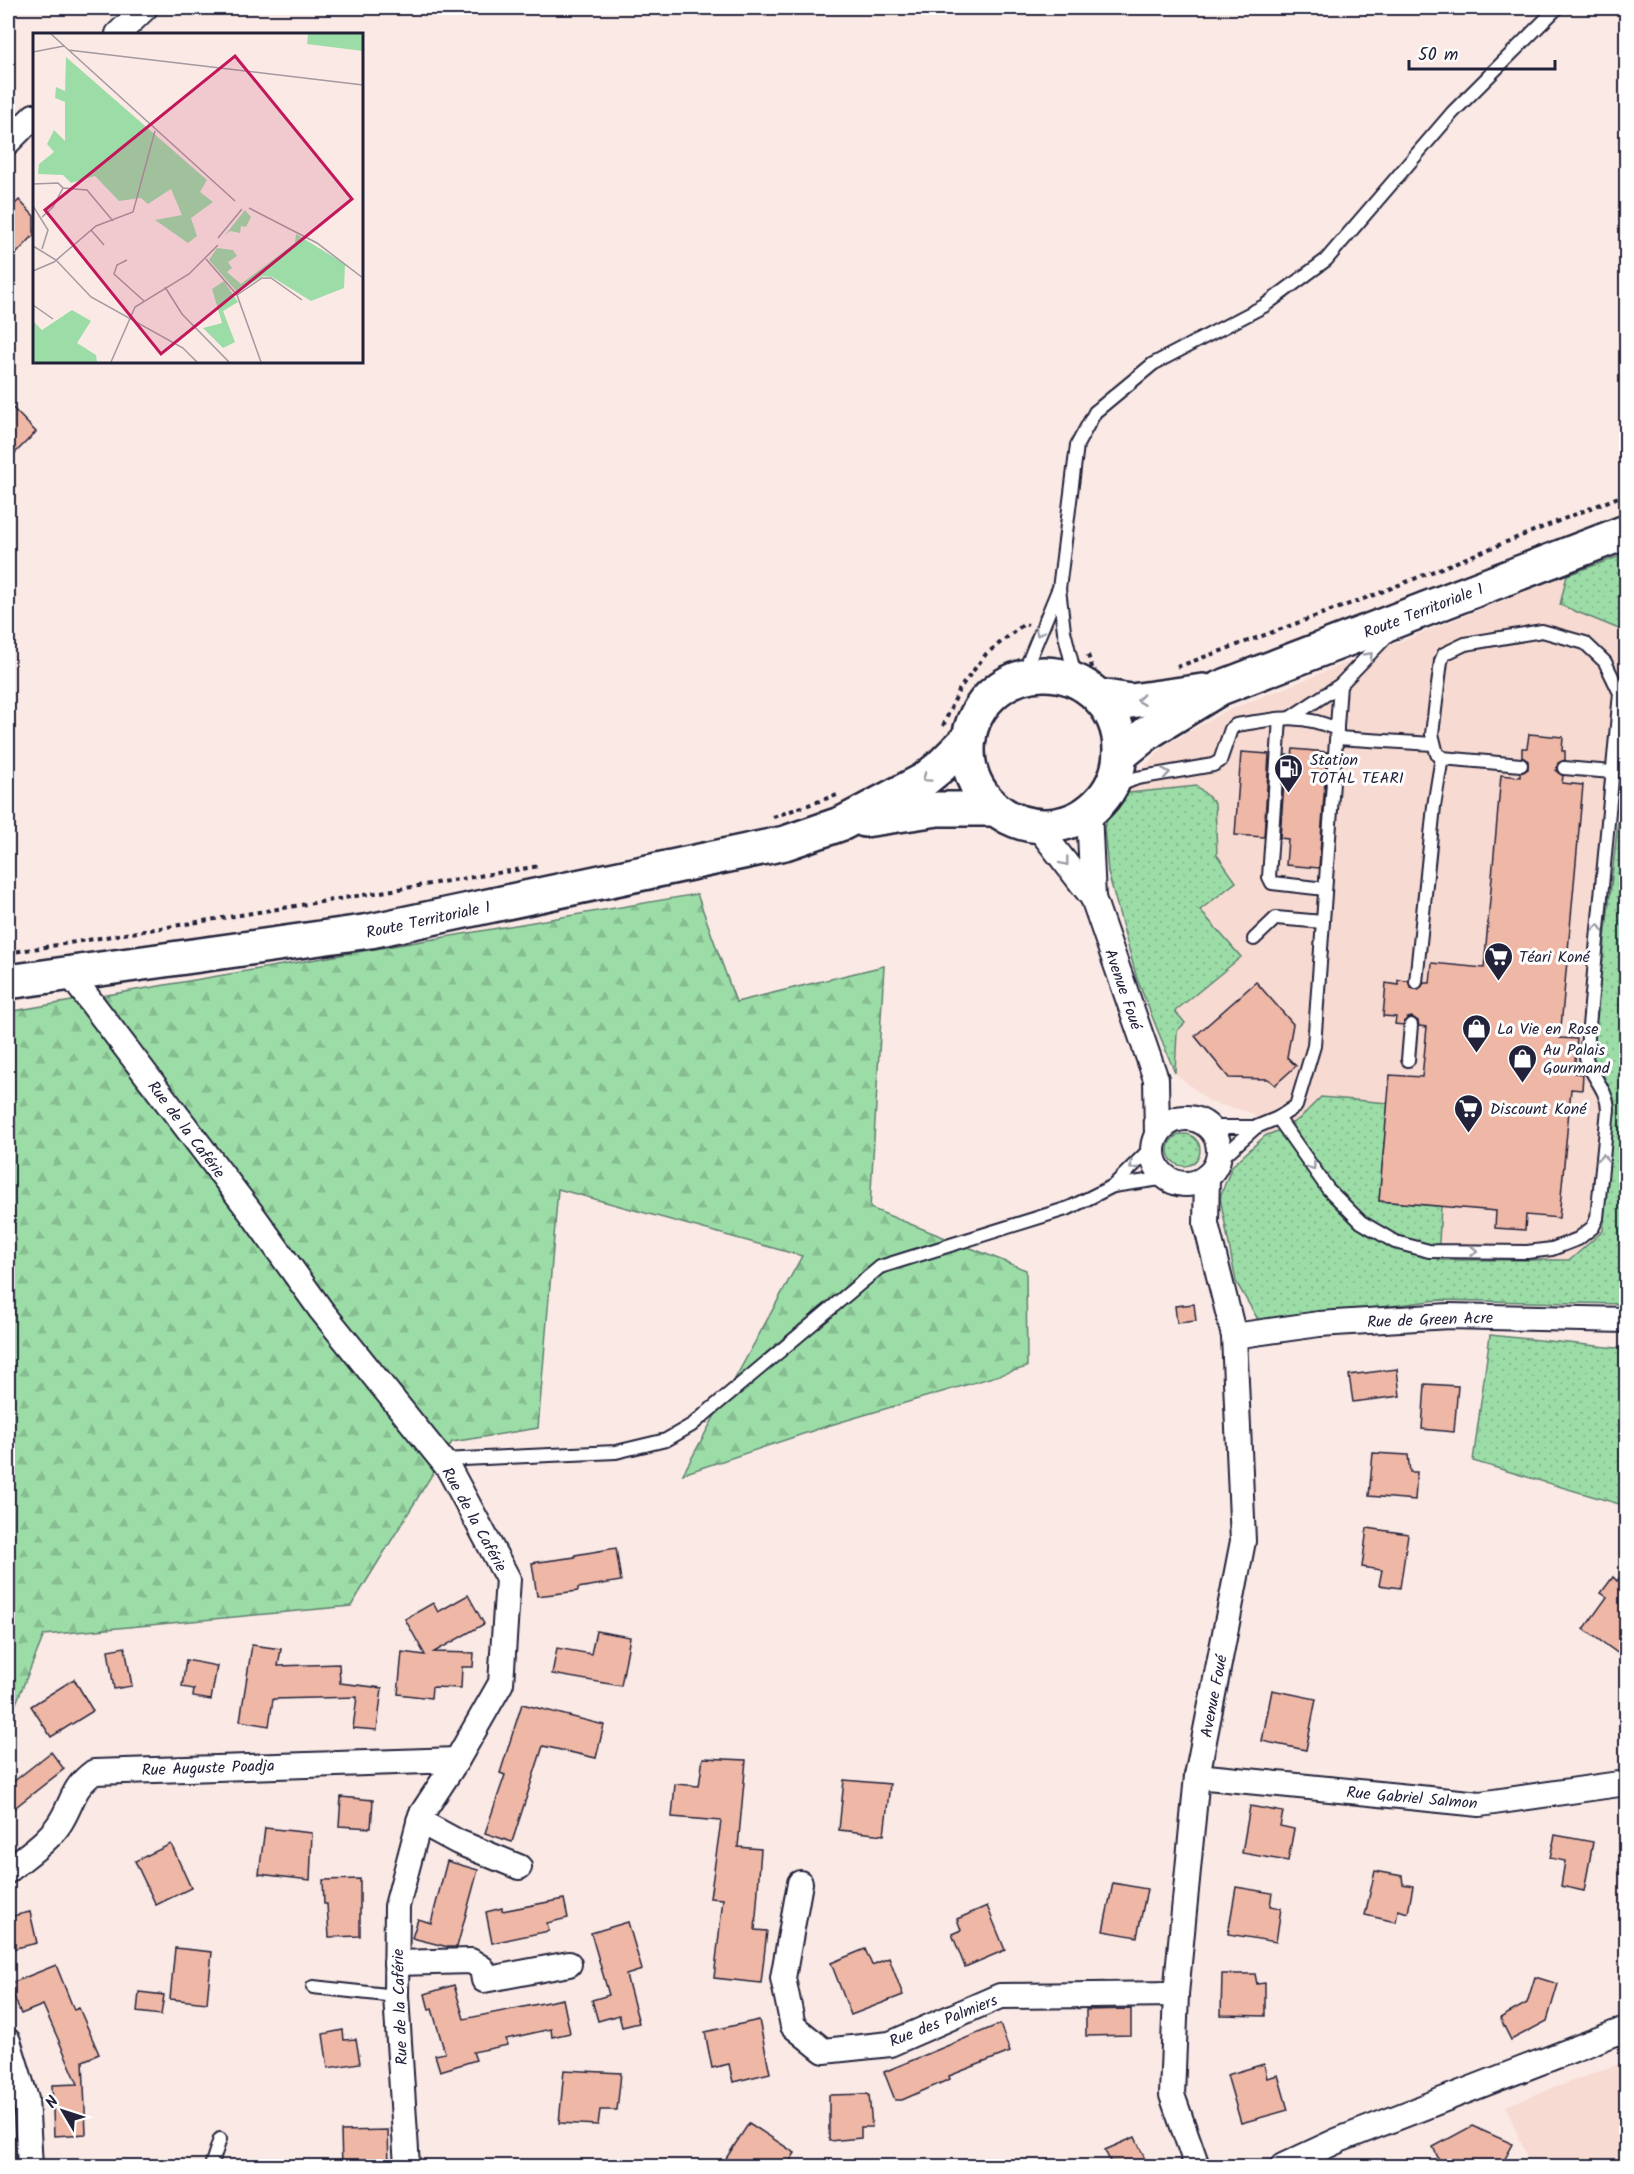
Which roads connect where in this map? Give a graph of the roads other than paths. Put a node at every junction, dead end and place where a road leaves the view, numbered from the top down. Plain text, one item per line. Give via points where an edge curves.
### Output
1 (145, 8) edge
2 (1557, 8) edge
3 (119, 33) edge
4 (33, 117) edge
5 (8, 142) edge
6 (1626, 532) edge
7 (1059, 588) junction
8 (1405, 617) junction
9 (1022, 677) junction
10 (1092, 684) junction
11 (1340, 685) junction
12 (1220, 688) junction
13 (1285, 718) junction
14 (956, 732) junction
15 (1337, 734) junction
16 (1433, 744) junction
17 (1120, 755) junction
18 (1442, 758) junction
19 (1521, 765) dead end
20 (1564, 768) dead end
21 (1612, 772) junction
22 (1099, 800) junction
23 (843, 808) junction
24 (995, 809) junction
25 (1037, 826) junction
26 (1325, 889) junction
27 (1093, 897) junction
28 (1323, 922) junction
29 (1254, 939) dead end
30 (69, 973) junction
31 (8, 982) edge
32 (1416, 982) dead end
33 (1411, 1025) dead end
34 (1408, 1060) dead end
35 (1156, 1079) junction
36 (1278, 1118) junction
37 (1199, 1123) junction
38 (1256, 1127) junction
39 (1155, 1140) junction
40 (1212, 1169) junction
41 (1173, 1181) junction
42 (1113, 1186) junction
43 (1206, 1224) junction
44 (1626, 1320) edge
45 (1234, 1336) junction
46 (442, 1460) junction
47 (457, 1760) junction
48 (1197, 1776) junction
49 (1626, 1783) edge
50 (419, 1821) junction
51 (519, 1867) dead end
52 (8, 1871) edge
53 (800, 1883) dead end
54 (396, 1963) junction
55 (569, 1964) dead end
56 (313, 1987) dead end
57 (1176, 1994) junction
58 (396, 1995) junction
59 (1626, 2029) edge
60 (8, 2041) edge
61 (220, 2139) dead end
62 (30, 2166) edge
63 (211, 2166) edge
64 (407, 2166) edge
65 (1197, 2166) edge
66 (1283, 2166) edge

1 - 3 street
2 - 7 lane via 1453,112 1326,260 1264,306 1153,364 1095,412 1077,445
4 - 5 street
6 - 8 main road, Route Territoriale 1
7 -> 9 lane
7 - 10 lane via 1064,631
11 -> 8 lane
8 - 12 main road, Route Territoriale 1
9 - 10 main road via 1059,675
9 - 14 main road via 1002,686 975,718
12 -> 10 main road, Route Territoriale 1 via 1131,701
10 - 17 main road via 1119,734
11 - 13 lane
11 - 15 lane
12 - 17 main road, Route Territoriale 1 via 1150,731
13 - 15 lane via 1310,719
22 -> 13 lane via 1137,778 1213,765 1220,761 1236,725
13 - 26 lane via 1269,877 1272,883 1281,885
14 -> 23 main road, Route Territoriale 1 via 940,767 924,780
14 - 24 main road via 972,777
15 - 16 lane
15 - 26 lane
16 - 18 lane
16 - 21 lane via 1444,654 1465,644 1542,632 1585,643 1605,662 1620,693
17 - 22 main road via 1117,773
18 - 19 lane
18 - 32 lane
20 - 21 lane
36 -> 21 lane via 1328,1189 1361,1222 1395,1242 1429,1251 1527,1252 1552,1249 1578,1239 1593,1227 1608,1108 1607,1098 1586,1058
22 - 25 main road via 1064,823
22 - 27 street, Avenue Foué
23 - 24 main road, Route Territoriale 1
23 - 30 main road, Route Territoriale 1 via 785,843 370,931
24 - 25 main road via 1015,821
25 -> 27 street, Avenue Foué
26 - 28 lane
27 - 35 street, Avenue Foué
28 - 29 lane via 1276,918
28 - 36 lane via 1314,1046 1296,1106
30 - 31 main road, Route Territoriale 1
30 - 46 street, Rue de la Caférie via 321,1310
33 - 34 lane
35 - 37 street, Avenue Foué
35 - 39 street, Avenue Foué
36 - 38 lane
37 - 38 lane
37 - 39 street via 1170,1122
37 - 40 street via 1218,1143
38 - 40 lane
39 - 41 street via 1156,1164
39 -> 42 lane
40 - 41 street via 1198,1182
40 - 43 street, Avenue Foué
41 - 42 lane
41 - 43 street, Avenue Foué
42 - 46 lane via 1069,1208 880,1267 692,1425 666,1440 616,1452
43 - 45 street, Avenue Foué
44 - 45 street, Rue de Green Acre via 1449,1316 1319,1324
45 - 48 street, Avenue Foué via 1243,1541
46 - 47 street, Rue de la Caférie via 508,1578 501,1683
47 - 50 street, Rue de la Caférie
47 - 52 street, Rue Auguste Poadja via 94,1772 80,1782 60,1823
48 - 49 street, Rue Gabriel Salmon via 1480,1804
48 - 57 street, Avenue Foué
50 - 51 street
50 - 54 street, Rue de la Caférie via 397,1906
53 - 57 street, Rue des Palmiers via 783,1978 793,2026 824,2051 890,2044 1000,1996
54 - 55 street via 471,1961 482,1968 484,1980
54 - 58 street, Rue de la Caférie
56 - 58 lane
57 - 65 street, Avenue Foué via 1172,2095
58 - 64 street, Rue de la Caférie
59 - 66 street via 1339,2140
60 - 62 street via 26,2099
61 - 63 lane

